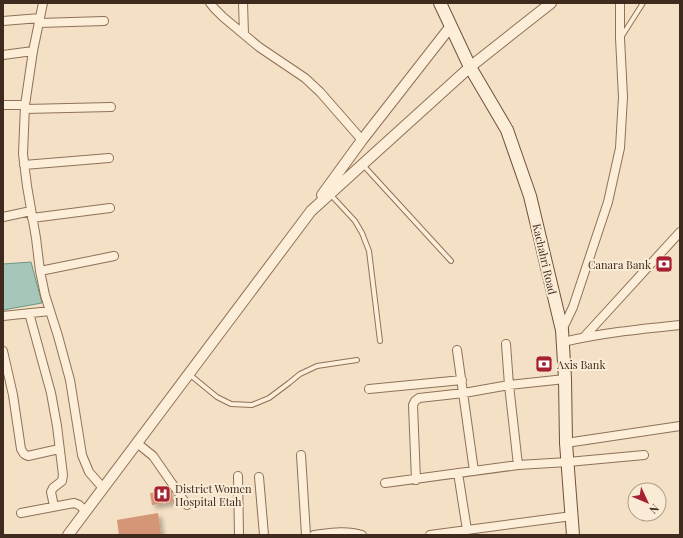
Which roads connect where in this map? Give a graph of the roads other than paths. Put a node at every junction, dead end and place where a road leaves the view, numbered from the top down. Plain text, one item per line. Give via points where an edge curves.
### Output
1 (43, 3) edge
2 (210, 3) edge
3 (243, 3) edge
4 (440, 3) edge
5 (551, 3) edge
6 (620, 3) edge
7 (643, 3) edge
8 (3, 21) edge
9 (40, 21) junction
10 (104, 21) dead end
11 (451, 26) junction
12 (244, 34) junction
13 (620, 38) junction
14 (33, 51) junction
15 (3, 55) edge
16 (470, 68) junction
17 (3, 105) edge
18 (25, 107) junction
19 (111, 107) dead end
20 (362, 140) junction
21 (108, 158) dead end
22 (363, 164) junction
23 (24, 165) junction
24 (330, 194) junction
25 (110, 208) dead end
26 (310, 212) junction
27 (31, 214) junction
28 (3, 217) edge
29 (679, 236) edge
30 (114, 256) dead end
31 (452, 261) dead end
32 (40, 271) junction
33 (50, 311) junction
34 (29, 313) junction
35 (3, 316) edge
36 (680, 325) edge
37 (562, 336) junction
38 (584, 336) junction
39 (380, 342) dead end
40 (506, 344) dead end
41 (457, 350) dead end
42 (3, 351) edge
43 (357, 360) dead end
44 (189, 374) junction
45 (565, 379) junction
46 (462, 380) junction
47 (509, 385) junction
48 (370, 389) dead end
49 (464, 392) junction
50 (680, 426) edge
51 (137, 443) junction
52 (566, 443) junction
53 (59, 449) junction
54 (644, 455) dead end
55 (301, 456) dead end
56 (568, 462) junction
57 (518, 465) junction
58 (474, 471) junction
59 (458, 473) junction
60 (238, 476) dead end
61 (259, 477) dead end
62 (416, 480) junction
63 (385, 484) dead end
64 (103, 488) junction
65 (187, 505) dead end
66 (54, 506) junction
67 (86, 511) junction
68 (20, 513) dead end
69 (572, 516) junction
70 (467, 530) junction
71 (68, 535) edge
72 (239, 535) edge
73 (264, 535) edge
74 (306, 535) edge
75 (314, 535) edge
76 (362, 535) edge
77 (430, 535) edge
78 (573, 535) edge

1 - 9 street
2 - 12 street
3 - 12 street
4 - 11 main road, Kachahri Road
5 - 16 street
6 - 13 street
7 - 13 lane
8 - 9 street
9 - 10 street
9 - 14 street
11 - 16 main road, Kachahri Road
11 - 20 street
12 - 20 street via 305,78
13 - 37 street via 623,97 620,148 608,202
14 - 15 street
14 - 18 street
16 - 22 street
16 - 37 main road, Kachahri Road via 507,130 530,196
17 - 18 street
18 - 19 street
18 - 23 street
20 - 26 street
21 - 23 street
22 - 24 street
22 - 31 lane
23 - 27 street
24 - 26 street
24 - 39 lane via 355,221 369,251
25 - 27 street
26 - 44 street
27 - 28 street
27 - 32 street
29 - 38 street
30 - 32 street
32 - 33 street
33 - 34 street
33 - 64 street via 70,380 82,455 89,472
34 - 35 street
34 - 53 street via 51,393
36 - 38 street
37 - 38 street
37 - 45 main road, Kachahri Road
40 - 47 street
41 - 46 street
42 - 53 street via 13,394 21,449 28,456
43 - 44 lane via 317,366 300,374 269,398 252,405 231,404 217,397
44 - 51 street
45 - 47 street
45 - 52 main road, Kachahri Road
46 - 48 street
46 - 49 street
47 - 49 street
47 - 57 street
49 - 58 street
49 - 62 street via 419,398 414,401
50 - 52 street
51 - 64 street
51 - 65 street via 153,456
52 - 56 main road, Kachahri Road
53 - 66 street via 62,481 51,492
54 - 56 street
55 - 74 street
56 - 57 street
56 - 69 main road, Kachahri Road
57 - 58 street
58 - 59 street
59 - 62 street
59 - 70 street
60 - 72 street
61 - 73 street
62 - 63 street
64 - 67 street
66 - 67 street via 74,503
66 - 68 street
67 - 71 street
69 - 70 street
69 - 78 main road, Kachahri Road
70 - 77 street
75 - 76 street via 350,532

